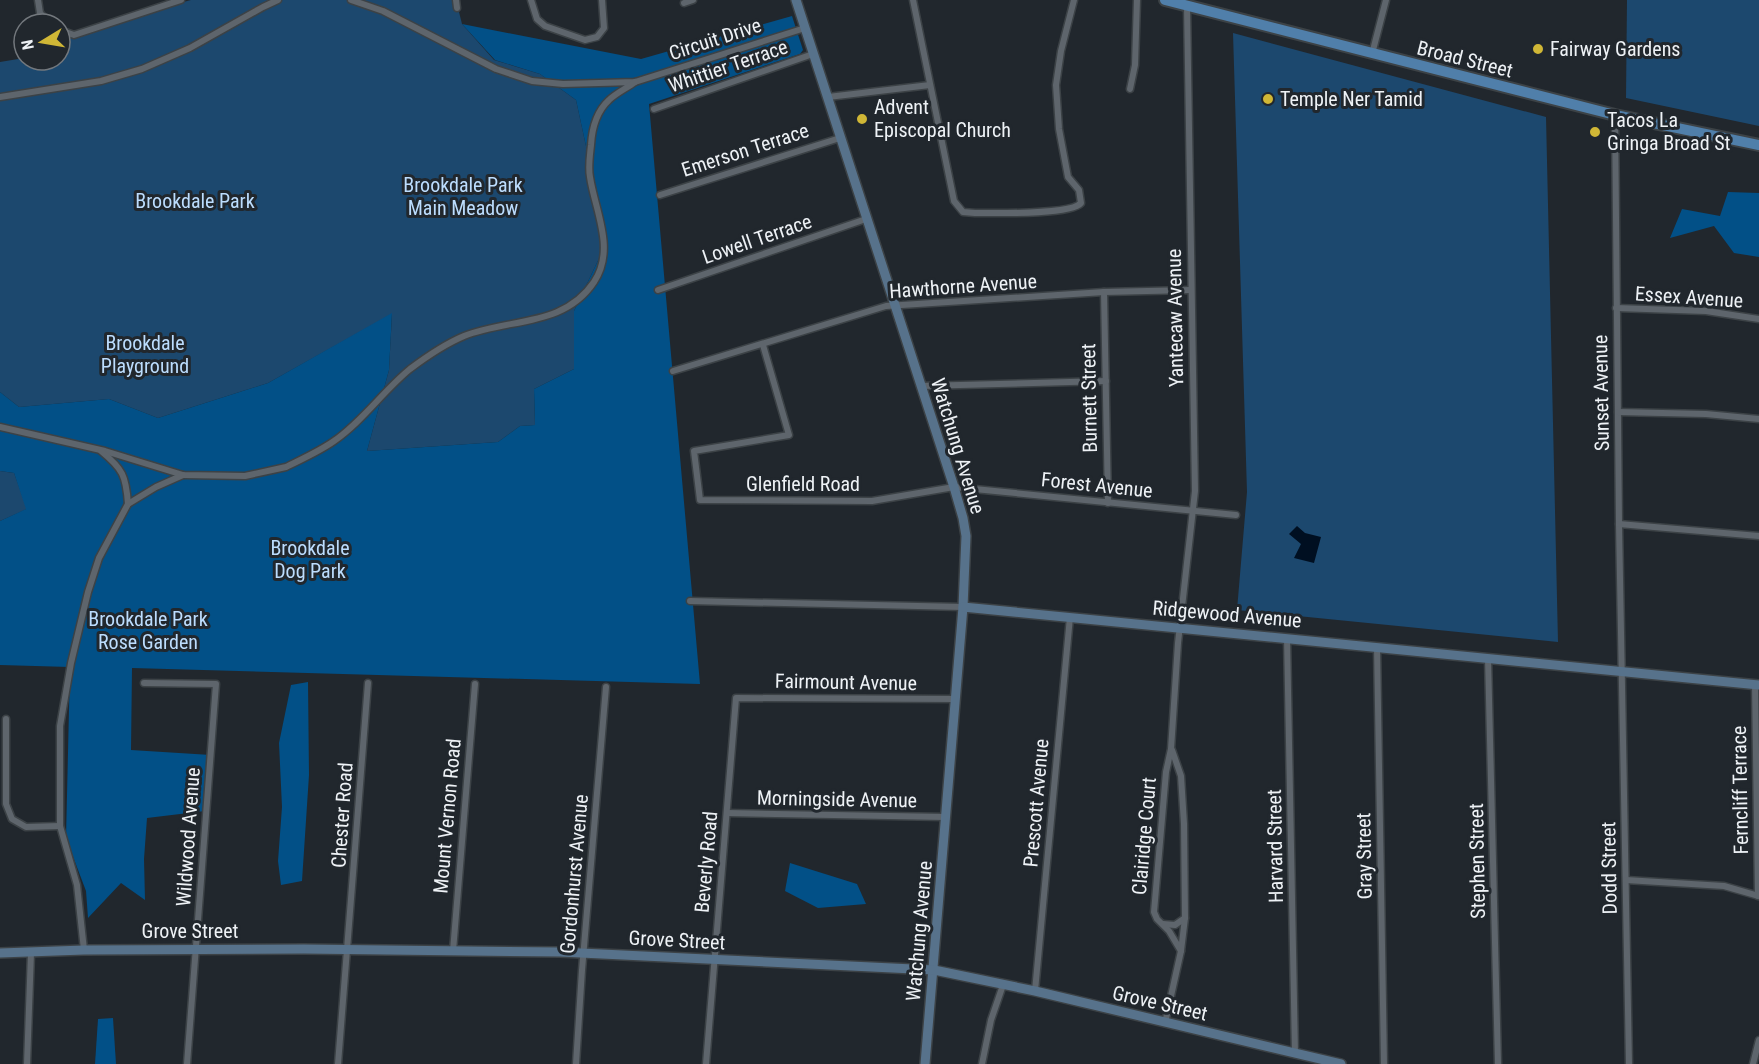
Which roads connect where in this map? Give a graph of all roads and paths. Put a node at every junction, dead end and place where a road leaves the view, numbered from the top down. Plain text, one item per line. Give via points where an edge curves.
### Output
1 (181, 0) edge
2 (278, 0) edge
3 (351, 0) edge
4 (456, 0) edge
5 (531, 0) edge
6 (602, 0) edge
7 (693, 0) edge
8 (796, 0) edge
9 (913, 0) edge
10 (1074, 0) edge
11 (1137, 0) edge
12 (1165, 0) edge
13 (1386, 0) edge
14 (684, 3) dead end
15 (1187, 7) junction
16 (457, 8) dead end
17 (805, 28) junction
18 (72, 34) edge
19 (813, 54) junction
20 (1372, 54) junction
21 (635, 82) junction
22 (930, 85) junction
23 (1130, 89) dead end
24 (0, 97) edge
25 (828, 97) junction
26 (654, 109) dead end
27 (1615, 115) junction
28 (840, 138) junction
29 (1759, 145) edge
30 (660, 195) dead end
31 (866, 219) junction
32 (658, 290) dead end
33 (1191, 290) junction
34 (1104, 292) junction
35 (895, 305) junction
36 (1616, 308) junction
37 (1759, 319) edge
38 (763, 345) junction
39 (673, 371) dead end
40 (1106, 381) junction
41 (921, 386) junction
42 (1618, 412) junction
43 (1759, 419) edge
44 (0, 428) edge
45 (100, 450) junction
46 (183, 475) junction
47 (954, 487) junction
48 (1108, 503) junction
49 (129, 504) junction
50 (1194, 511) junction
51 (1236, 515) dead end
52 (1619, 524) junction
53 (1759, 536) edge
54 (690, 601) dead end
55 (963, 607) junction
56 (1070, 617) junction
57 (1180, 628) junction
58 (1287, 638) junction
59 (1377, 647) junction
60 (1488, 658) junction
61 (1622, 671) junction
62 (144, 683) dead end
63 (368, 683) dead end
64 (475, 684) dead end
65 (1757, 685) edge
66 (606, 687) dead end
67 (736, 698) joint
68 (956, 699) junction
69 (6, 719) dead end
70 (1171, 749) junction
71 (727, 813) junction
72 (946, 817) junction
73 (60, 826) junction
74 (1626, 880) junction
75 (1759, 896) edge
76 (1185, 918) junction
77 (1162, 924) junction
78 (196, 949) junction
79 (84, 950) junction
80 (348, 950) junction
81 (453, 951) junction
82 (1181, 951) junction
83 (0, 953) edge
84 (31, 953) junction
85 (583, 953) junction
86 (715, 960) junction
87 (934, 970) junction
88 (1003, 985) junction
89 (1035, 992) junction
90 (1165, 1023) junction
91 (1759, 1040) edge
92 (1295, 1054) junction
93 (27, 1064) edge
94 (187, 1064) edge
95 (338, 1064) edge
96 (576, 1064) edge
97 (706, 1064) edge
98 (925, 1064) edge
99 (982, 1064) edge
100 (1341, 1064) edge
101 (1384, 1064) edge
102 (1498, 1064) edge
103 (1629, 1064) edge
104 (1753, 1064) edge

1 - 18 street
2 - 24 street via 142,69 101,81
3 - 21 street via 383,11 496,69 532,81
4 - 16 street
5 - 6 street via 537,20 545,26 592,39 604,28
7 - 14 street
8 - 17 main road, Watchung Avenue
9 - 22 street
10 - 22 street via 1056,85 1059,129 1068,177 1079,190 1078,207 1058,211 963,212 954,201
11 - 23 street via 1136,65
12 - 15 main road, Broad Street
13 - 20 street
15 - 20 main road, Broad Street
15 - 33 street, Yantecaw Avenue
17 - 19 main road, Watchung Avenue
17 - 21 street, Circuit Drive
19 - 25 main road, Watchung Avenue
19 - 26 street, Whittier Terrace
20 - 27 main road, Broad Street
21 - 46 street via 610,99 592,128 589,175 604,238 603,263 595,282 577,302 552,316 494,327 438,350 409,370 334,441 286,467 245,476
22 - 25 street
25 - 28 main road, Watchung Avenue
27 - 29 main road, Broad Street
27 - 36 street, Sunset Avenue
28 - 30 street, Emerson Terrace
28 - 31 main road, Watchung Avenue
31 - 32 street, Lowell Terrace
31 - 35 main road, Watchung Avenue
33 - 34 street, Hawthorne Avenue
33 - 50 street, Yantecaw Avenue
34 - 35 street, Hawthorne Avenue
34 - 40 street, Burnett Street
35 - 38 street, Hawthorne Avenue
35 - 41 main road, Watchung Avenue
36 - 37 street, Essex Avenue via 1706,311
36 - 42 street, Sunset Avenue
38 - 39 street, Hawthorne Avenue
38 - 47 street, Glenfield Road via 789,435 694,451 700,500 872,501
40 - 41 street
40 - 48 street, Burnett Street
41 - 47 main road, Watchung Avenue
42 - 43 street
42 - 52 street, Sunset Avenue
44 - 45 street
45 - 46 street
45 - 49 street via 124,474
46 - 49 street
47 - 48 street, Forest Avenue
47 - 55 main road, Watchung Avenue via 966,536
48 - 50 street, Forest Avenue
49 - 73 street via 99,558 70,663 60,726
50 - 51 street, Forest Avenue
50 - 57 street, Yantecaw Avenue
52 - 53 street
52 - 61 street, Sunset Avenue
54 - 55 street, Ridgewood Avenue
55 - 56 main road, Ridgewood Avenue
55 - 68 main road, Watchung Avenue
56 - 57 main road, Ridgewood Avenue
56 - 89 street, Prescott Avenue
57 - 58 main road, Ridgewood Avenue
57 - 70 street, Clairidge Court
58 - 59 main road, Ridgewood Avenue
58 - 92 street, Harvard Street
59 - 60 main road, Ridgewood Avenue
59 - 101 street, Gray Street
60 - 61 main road, Ridgewood Avenue
60 - 102 street, Stephen Street
61 - 65 main road, Ridgewood Avenue
61 - 74 street, Dodd Street
62 - 78 street, Wildwood Avenue via 216,684
63 - 80 street, Chester Road
64 - 81 street, Mount Vernon Road
65 - 75 street, Ferncliff Terrace
66 - 85 street, Gordonhurst Avenue
67 - 68 street, Fairmount Avenue
67 - 71 street, Beverly Road
68 - 72 main road, Watchung Avenue
69 - 73 street via 6,804 12,819 26,827
70 - 76 street, Clairidge Court via 1181,776
70 - 77 street, Clairidge Court via 1154,912
71 - 72 street, Morningside Avenue
71 - 86 street, Beverly Road
72 - 87 main road, Watchung Avenue
73 - 79 street via 77,885
74 - 75 street via 1724,886
74 - 103 street, Dodd Street
76 - 77 street via 1175,925
76 - 82 street, Clairidge Court
77 - 82 street, Clairidge Court
78 - 79 main road, Grove Street
78 - 80 main road, Grove Street
78 - 94 street, Wildwood Avenue
79 - 84 main road, Grove Street
80 - 81 main road, Grove Street
80 - 95 street, Chester Road
81 - 85 main road, Grove Street
82 - 90 street, Clairidge Court
83 - 84 main road, Grove Street
84 - 93 street
85 - 86 main road, Grove Street
85 - 96 street, Gordonhurst Avenue
86 - 87 main road, Grove Street
86 - 97 street, Beverly Road
87 - 88 main road, Grove Street
87 - 98 main road, Watchung Avenue
88 - 89 main road, Grove Street
88 - 99 street
89 - 90 main road, Grove Street
90 - 92 main road, Grove Street
91 - 104 street
92 - 100 main road, Grove Street

